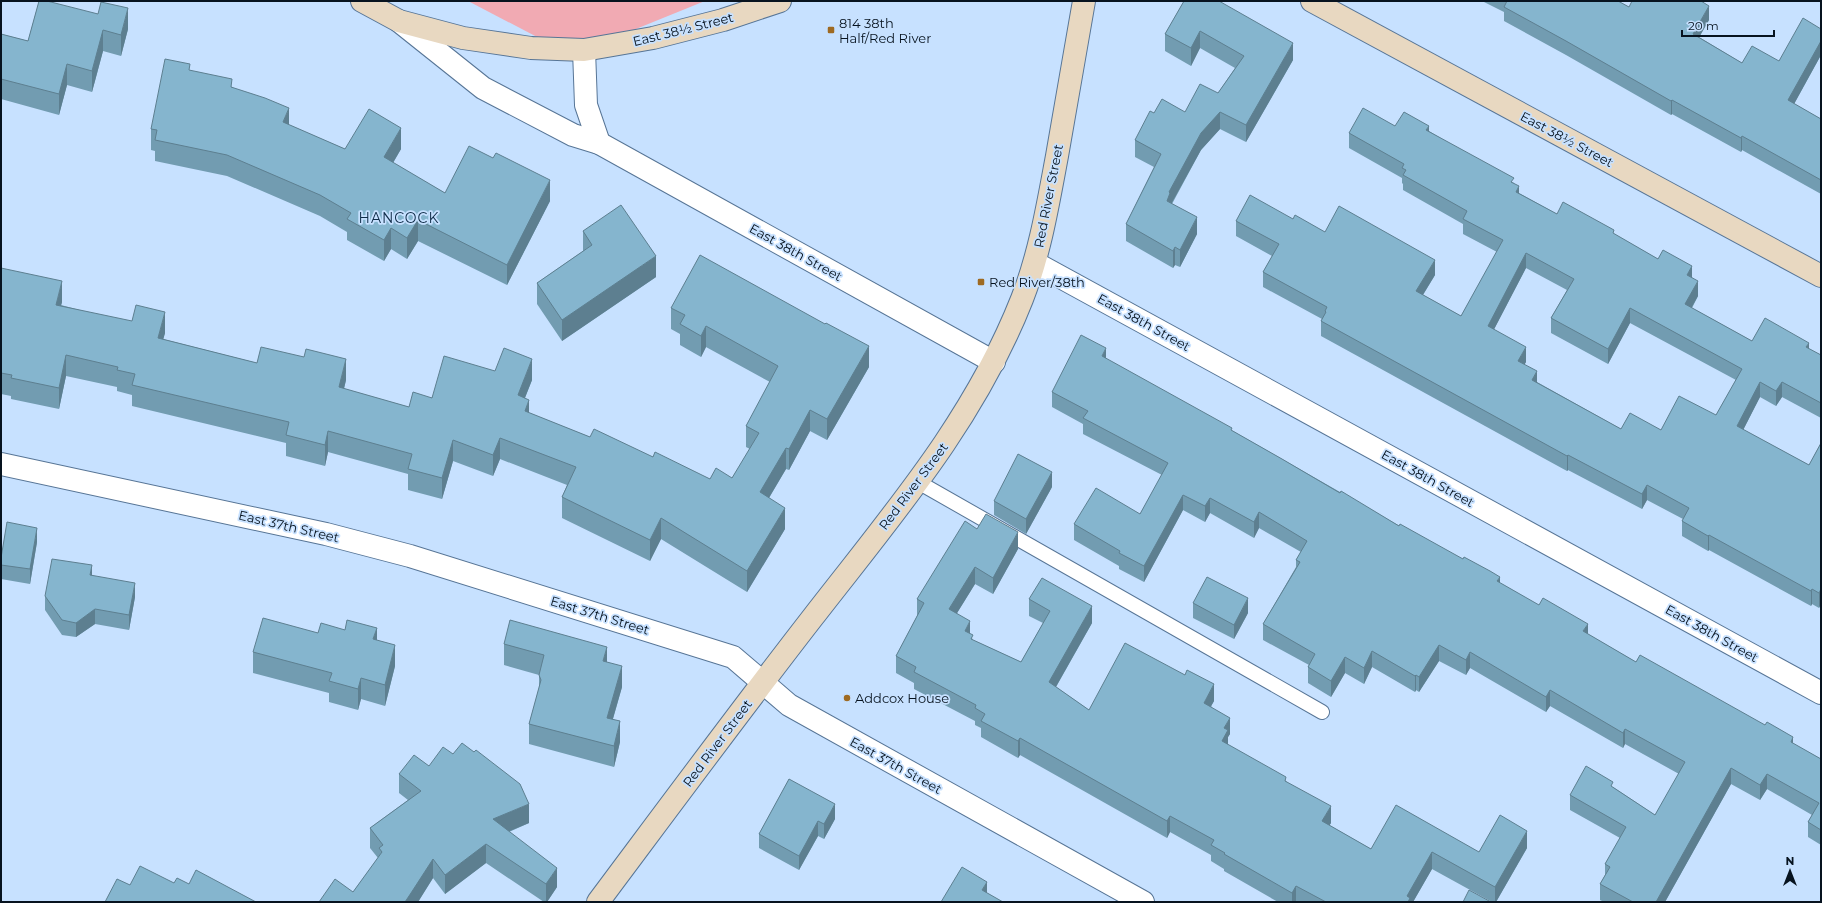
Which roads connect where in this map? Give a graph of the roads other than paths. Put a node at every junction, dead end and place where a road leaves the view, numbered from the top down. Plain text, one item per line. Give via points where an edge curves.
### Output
1 (362, 1) edge
2 (780, 1) edge
3 (1084, 1) edge
4 (1312, 1) edge
5 (399, 21) junction
6 (584, 50) junction
7 (599, 143) junction
8 (1035, 263) junction
9 (1821, 276) edge
10 (994, 362) junction
11 (1, 464) edge
12 (918, 482) junction
13 (763, 682) junction
14 (1821, 693) edge
15 (1322, 712) dead end
16 (598, 902) edge
17 (1142, 902) edge

1 - 5 main road, East 38th Street
2 - 6 main road, East 38½ Street via 667,35
3 - 8 main road, Red River Street
4 - 9 main road, East 38½ Street
5 - 6 main road, East 38th Street via 463,38 531,48
5 - 7 street, East 38th Street via 483,88 574,135
6 - 7 street via 586,105
7 - 10 street, East 38th Street
8 - 10 main road, Red River Street
8 - 14 street, East 38th Street
10 - 12 main road, Red River Street via 970,405
11 - 13 street, East 37th Street via 326,534 410,556 733,657
12 - 13 main road, Red River Street
12 - 15 lane
13 - 16 main road, Red River Street
13 - 17 street, East 37th Street via 789,705

